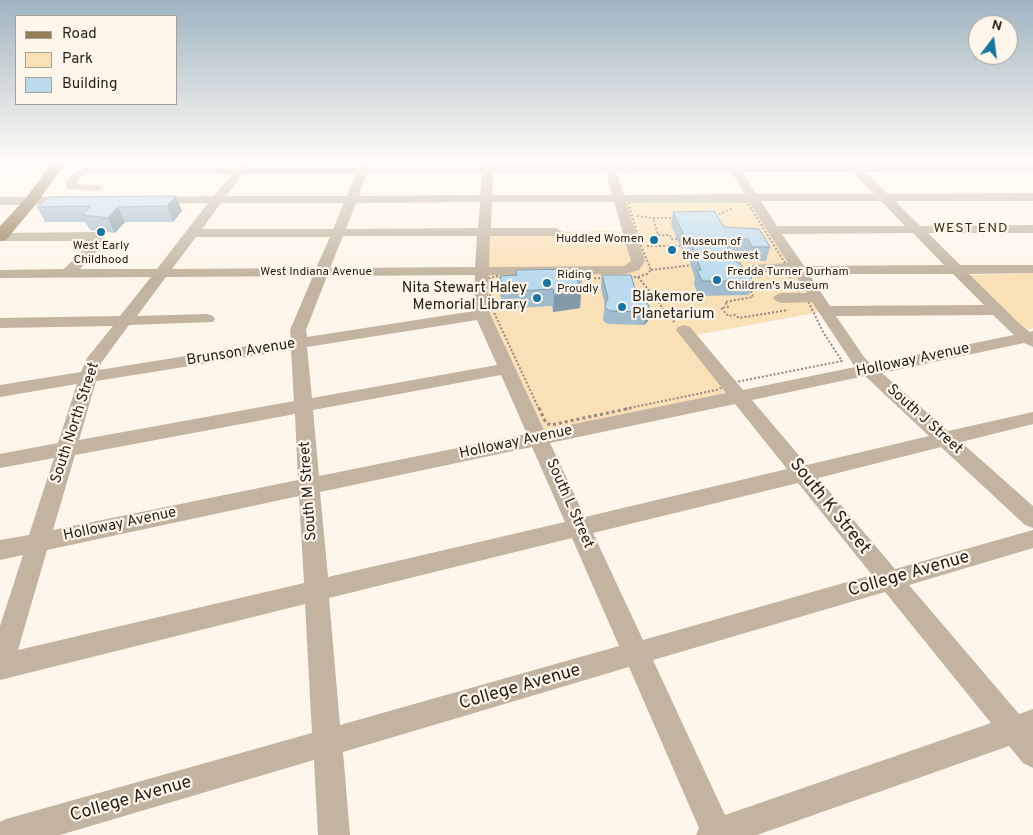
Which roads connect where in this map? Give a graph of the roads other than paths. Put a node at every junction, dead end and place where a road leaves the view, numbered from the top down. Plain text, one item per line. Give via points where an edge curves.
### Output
1 (486, 199) edge
2 (83, 200) edge
3 (140, 200) edge
4 (217, 200) junction
5 (352, 200) junction
6 (356, 200) edge
7 (620, 200) edge
8 (753, 200) edge
9 (887, 200) edge
10 (1021, 200) edge
11 (0, 201) edge
12 (31, 201) junction
13 (1033, 208) edge
14 (773, 230) junction
15 (917, 230) junction
16 (1033, 230) edge
17 (338, 232) junction
18 (484, 232) junction
19 (556, 232) dead end
20 (192, 233) junction
21 (0, 237) edge
22 (794, 268) junction
23 (956, 269) junction
24 (1033, 269) edge
25 (322, 272) junction
26 (482, 272) junction
27 (0, 274) edge
28 (67, 274) junction
29 (161, 274) junction
30 (759, 274) dead end
31 (784, 302) road end
32 (811, 302) junction
33 (998, 310) junction
34 (482, 314) junction
35 (207, 319) dead end
36 (124, 321) junction
37 (0, 323) edge
38 (684, 330) dead end
39 (1031, 339) edge
40 (299, 344) junction
41 (507, 369) junction
42 (869, 370) junction
43 (89, 377) junction
44 (734, 391) junction
45 (0, 392) edge
46 (303, 406) junction
47 (1033, 418) edge
48 (539, 438) junction
49 (946, 440) junction
50 (68, 449) junction
51 (0, 461) edge
52 (802, 473) junction
53 (309, 485) junction
54 (1033, 519) edge
55 (580, 528) junction
56 (1033, 539) edge
57 (39, 542) junction
58 (0, 550) edge
59 (890, 581) junction
60 (316, 590) junction
61 (637, 654) junction
62 (0, 667) edge
63 (1024, 727) edge
64 (328, 743) junction
65 (1033, 752) edge
66 (715, 834) edge
67 (6, 835) edge
68 (334, 835) edge

1 - 18 street, South L Street
2 - 12 street
3 - 4 street
4 - 5 street
4 - 20 street, South North Street
5 - 6 street
5 - 17 street, South M Street
7 - 26 street, West Indiana Avenue via 637,246 638,261 632,268 619,271
8 - 14 street, South J Street
9 - 15 street
10 - 13 street
11 - 12 street
12 - 21 main road
14 - 15 street
14 - 22 street, South J Street
15 - 16 street
15 - 23 street
17 - 18 street
17 - 20 street
17 - 25 street, South M Street
18 - 19 street
18 - 26 street, South L Street
20 - 29 street, South North Street
21 - 28 street via 31,237 20,247 94,246
22 - 23 street
22 - 30 street via 756,268
22 - 32 street, South J Street
23 - 24 street
23 - 33 street
25 - 26 street, West Indiana Avenue
25 - 29 street, West Indiana Avenue
25 - 40 street, South M Street via 298,330
26 - 34 street, South L Street
27 - 28 street, West Indiana Avenue
28 - 29 street, West Indiana Avenue
29 - 36 street, South North Street
31 - 32 street
32 - 33 street
32 - 42 street, South J Street via 858,361
33 - 39 street
34 - 40 street, Brunson Avenue
34 - 41 street, South L Street
35 - 36 street
36 - 37 street
36 - 43 street, South North Street via 93,362
38 - 44 street, South K Street
39 - 42 street, Holloway Avenue
40 - 43 street, Brunson Avenue
40 - 46 street, South M Street
41 - 46 street
41 - 48 street, South L Street
42 - 44 street, Holloway Avenue
42 - 49 street, South J Street
43 - 45 street, Brunson Avenue
43 - 50 street, South North Street
44 - 48 street, Holloway Avenue
44 - 52 street, South K Street
46 - 50 street
46 - 53 street, South M Street
47 - 49 street
48 - 53 street, Holloway Avenue
48 - 55 street, South L Street
49 - 52 street
49 - 54 street, South J Street
50 - 51 street
50 - 57 street, South North Street
52 - 55 street
52 - 59 street, South K Street
53 - 57 street, Holloway Avenue
53 - 60 street, South M Street
55 - 60 street
55 - 61 street, South L Street
56 - 59 street, College Avenue
57 - 58 street, Holloway Avenue
57 - 62 street, South North Street
59 - 61 street, College Avenue
59 - 63 street, South K Street
60 - 62 street
60 - 64 street, South M Street
61 - 64 street, College Avenue
61 - 66 street, South L Street
63 - 65 street, South K Street
63 - 66 street
64 - 67 street, College Avenue
64 - 68 street, South M Street

